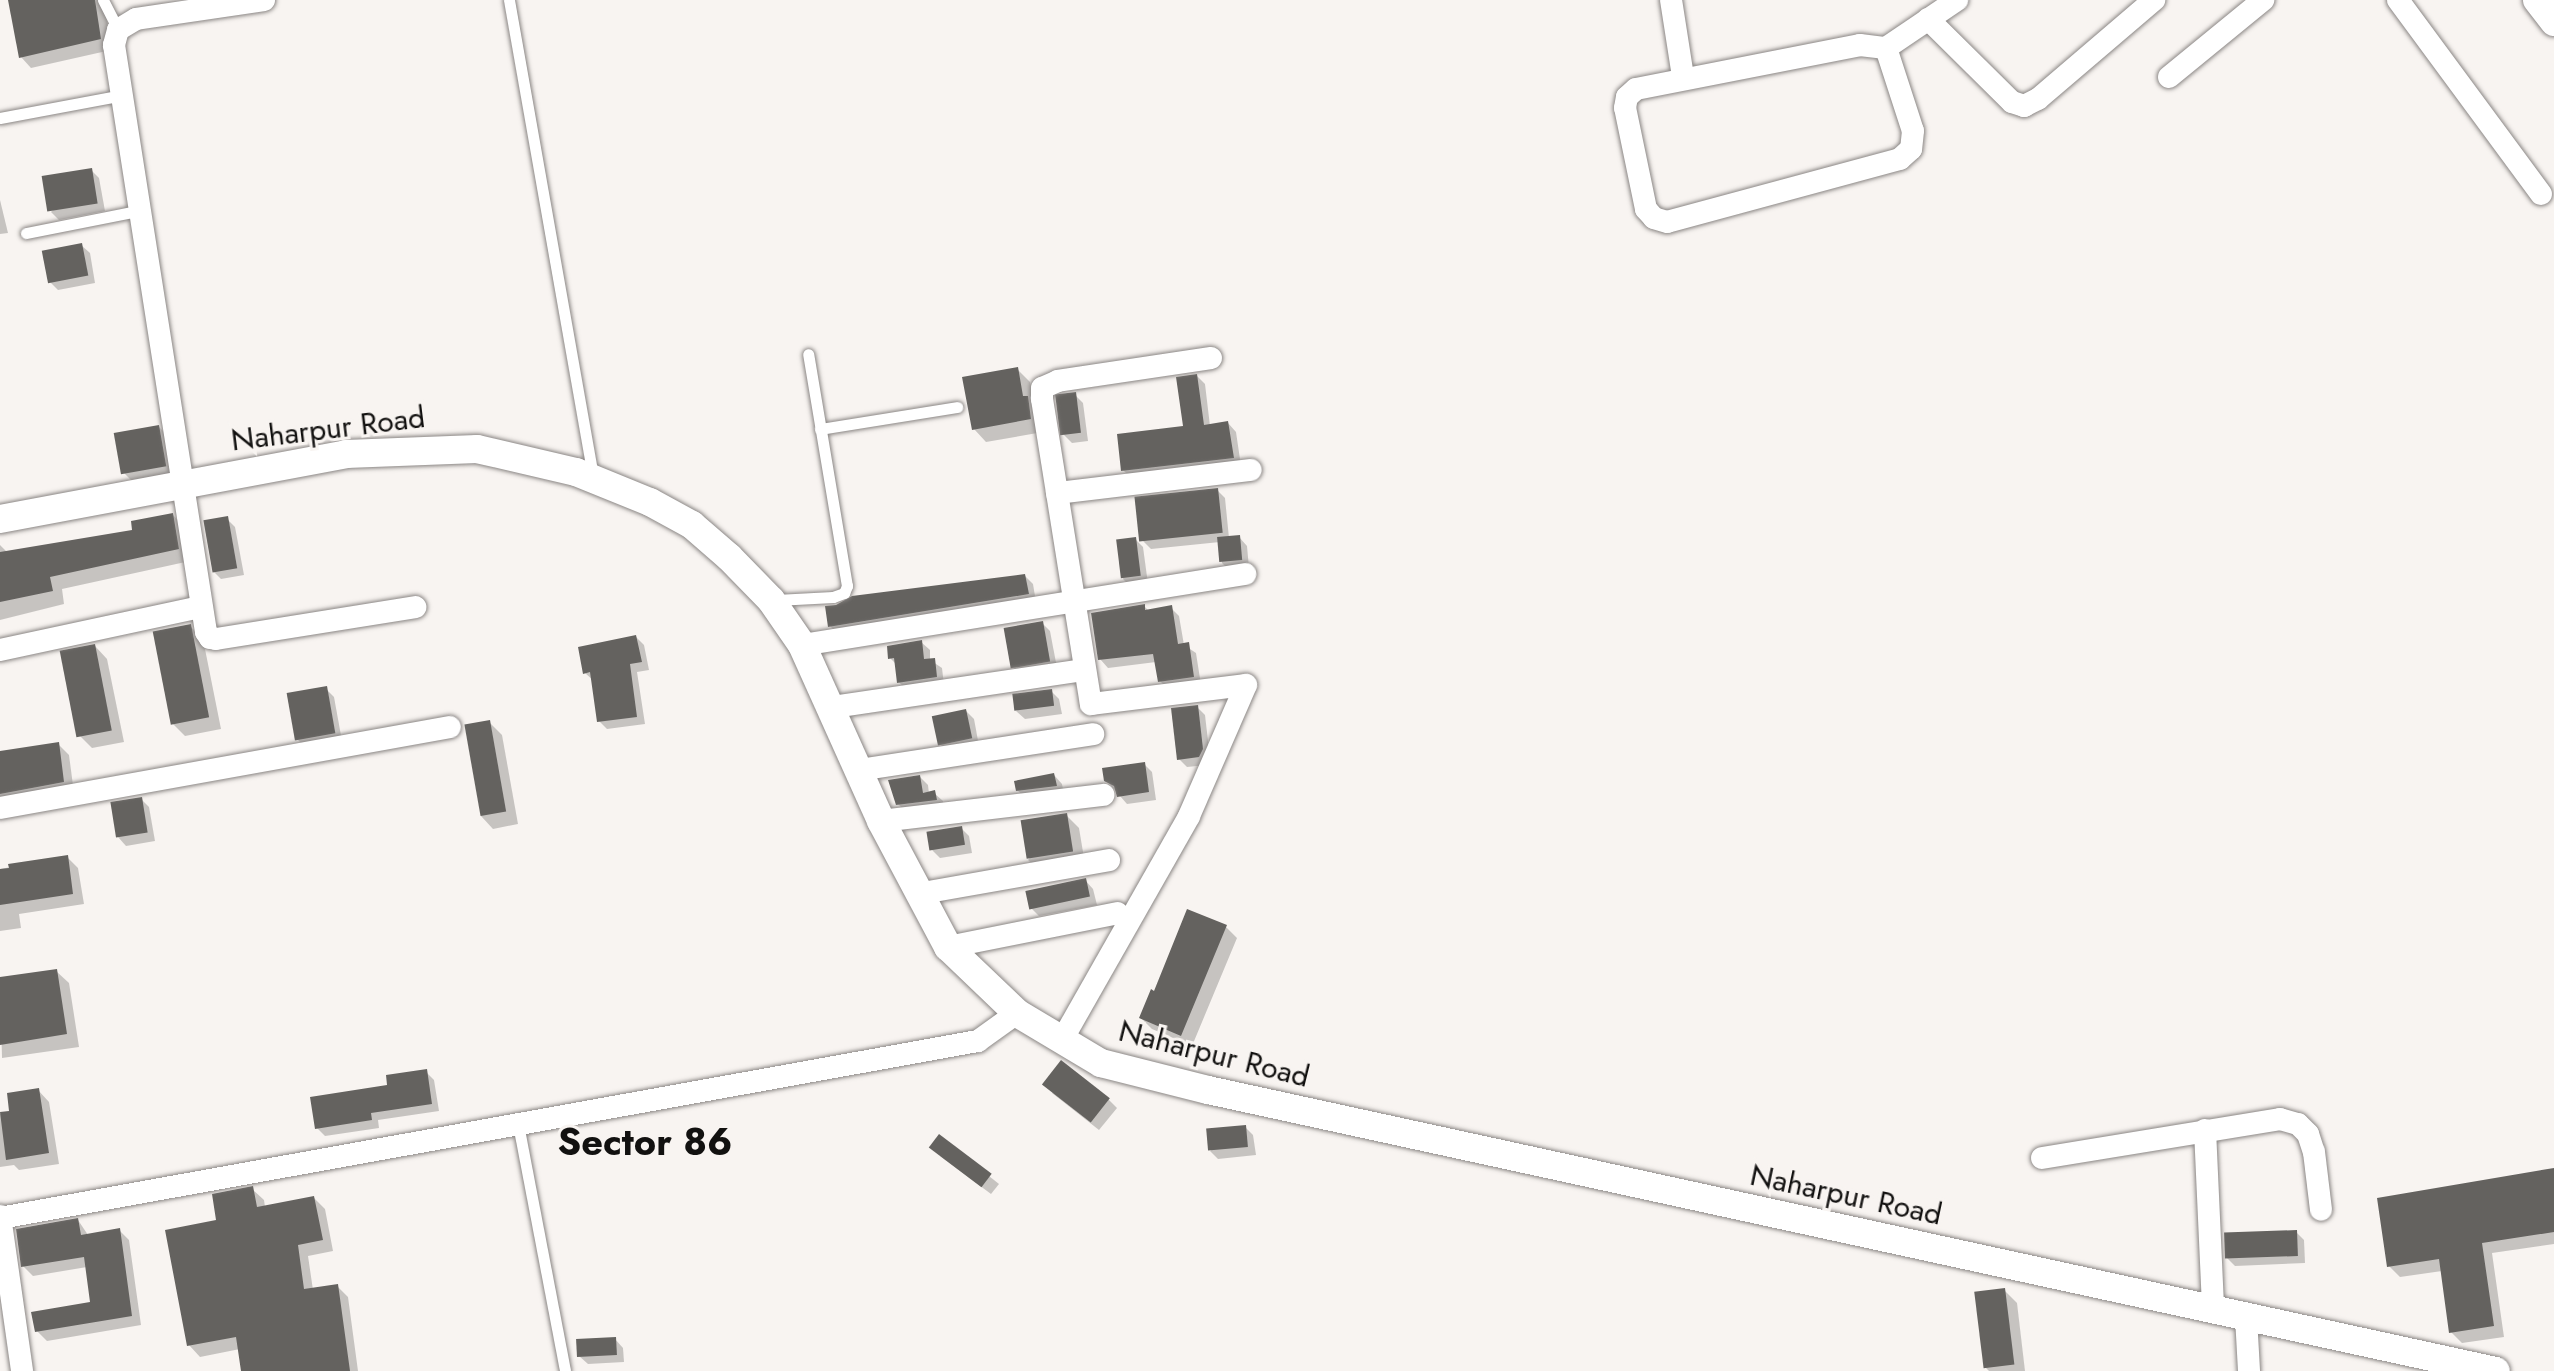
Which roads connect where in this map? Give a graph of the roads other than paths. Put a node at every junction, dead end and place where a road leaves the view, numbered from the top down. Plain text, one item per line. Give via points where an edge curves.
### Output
1 (103, 0) edge
2 (264, 0) edge
3 (509, 0) edge
4 (1671, 0) edge
5 (1957, 0) edge
6 (2154, 0) edge
7 (2263, 0) edge
8 (2398, 0) edge
9 (2537, 0) edge
10 (1928, 19) junction
11 (2554, 22) edge
12 (118, 30) junction
13 (1886, 48) junction
14 (1683, 77) junction
15 (2169, 77) dead end
16 (123, 95) junction
17 (0, 118) edge
18 (2541, 194) dead end
19 (142, 210) junction
20 (26, 233) dead end
21 (808, 354) dead end
22 (1211, 358) dead end
23 (957, 407) dead end
24 (820, 429) junction
25 (1251, 470) dead end
26 (593, 479) junction
27 (180, 483) junction
28 (1057, 493) junction
29 (0, 519) edge
30 (1245, 574) dead end
31 (771, 600) junction
32 (1074, 603) junction
33 (201, 607) junction
34 (415, 607) dead end
35 (802, 645) junction
36 (0, 650) edge
37 (1084, 670) junction
38 (833, 707) junction
39 (450, 727) dead end
40 (1093, 734) dead end
41 (859, 770) junction
42 (1103, 795) dead end
43 (0, 808) edge
44 (881, 821) junction
45 (1109, 860) dead end
46 (917, 894) junction
47 (1118, 913) dead end
48 (948, 947) junction
49 (1017, 1013) junction
50 (1062, 1040) junction
51 (518, 1124) junction
52 (2205, 1130) junction
53 (2042, 1158) dead end
54 (2321, 1210) dead end
55 (0, 1217) edge
56 (2213, 1309) junction
57 (2246, 1317) junction
58 (22, 1371) edge
59 (565, 1371) edge
60 (2249, 1371) edge
61 (2496, 1371) edge

1 - 12 lane
2 - 12 street via 136,19
3 - 26 lane
4 - 14 street
5 - 10 street
6 - 10 street via 2024,106 2012,102
7 - 15 street
8 - 18 street
9 - 11 street
10 - 13 street
12 - 16 street via 114,45
13 - 14 street via 1860,45
13 - 14 street via 1913,131 1911,149 1900,159 1667,222 1646,209 1625,108 1636,89
16 - 17 lane
16 - 19 street
19 - 20 lane
19 - 27 street
21 - 24 lane
22 - 28 street via 1058,381 1042,388
23 - 24 lane
24 - 31 lane via 847,586 833,597
25 - 28 street
26 - 27 street, Naharpur Road via 477,449 417,449 346,454
26 - 31 street, Naharpur Road via 692,525
27 - 29 street, Naharpur Road
27 - 33 street
28 - 32 street
30 - 32 street
31 - 35 street, Naharpur Road
32 - 35 street
32 - 37 street
33 - 34 street via 206,632 216,639
33 - 36 street
35 - 38 street, Naharpur Road
37 - 38 street
37 - 50 street via 1091,704 1246,685 1189,816
38 - 41 street, Naharpur Road
39 - 43 street
40 - 41 street
41 - 44 street, Naharpur Road
42 - 44 street
44 - 46 street, Naharpur Road
45 - 46 street
46 - 48 street, Naharpur Road
47 - 48 street
48 - 49 street, Naharpur Road
49 - 50 street, Naharpur Road
49 - 51 street via 978,1041
50 - 56 street, Naharpur Road via 1101,1063 1208,1090
51 - 55 street
51 - 59 lane
52 - 53 street
52 - 54 street via 2280,1119 2298,1124 2314,1152
52 - 56 street
55 - 58 street
56 - 57 street, Naharpur Road
57 - 60 street
57 - 61 street, Naharpur Road

